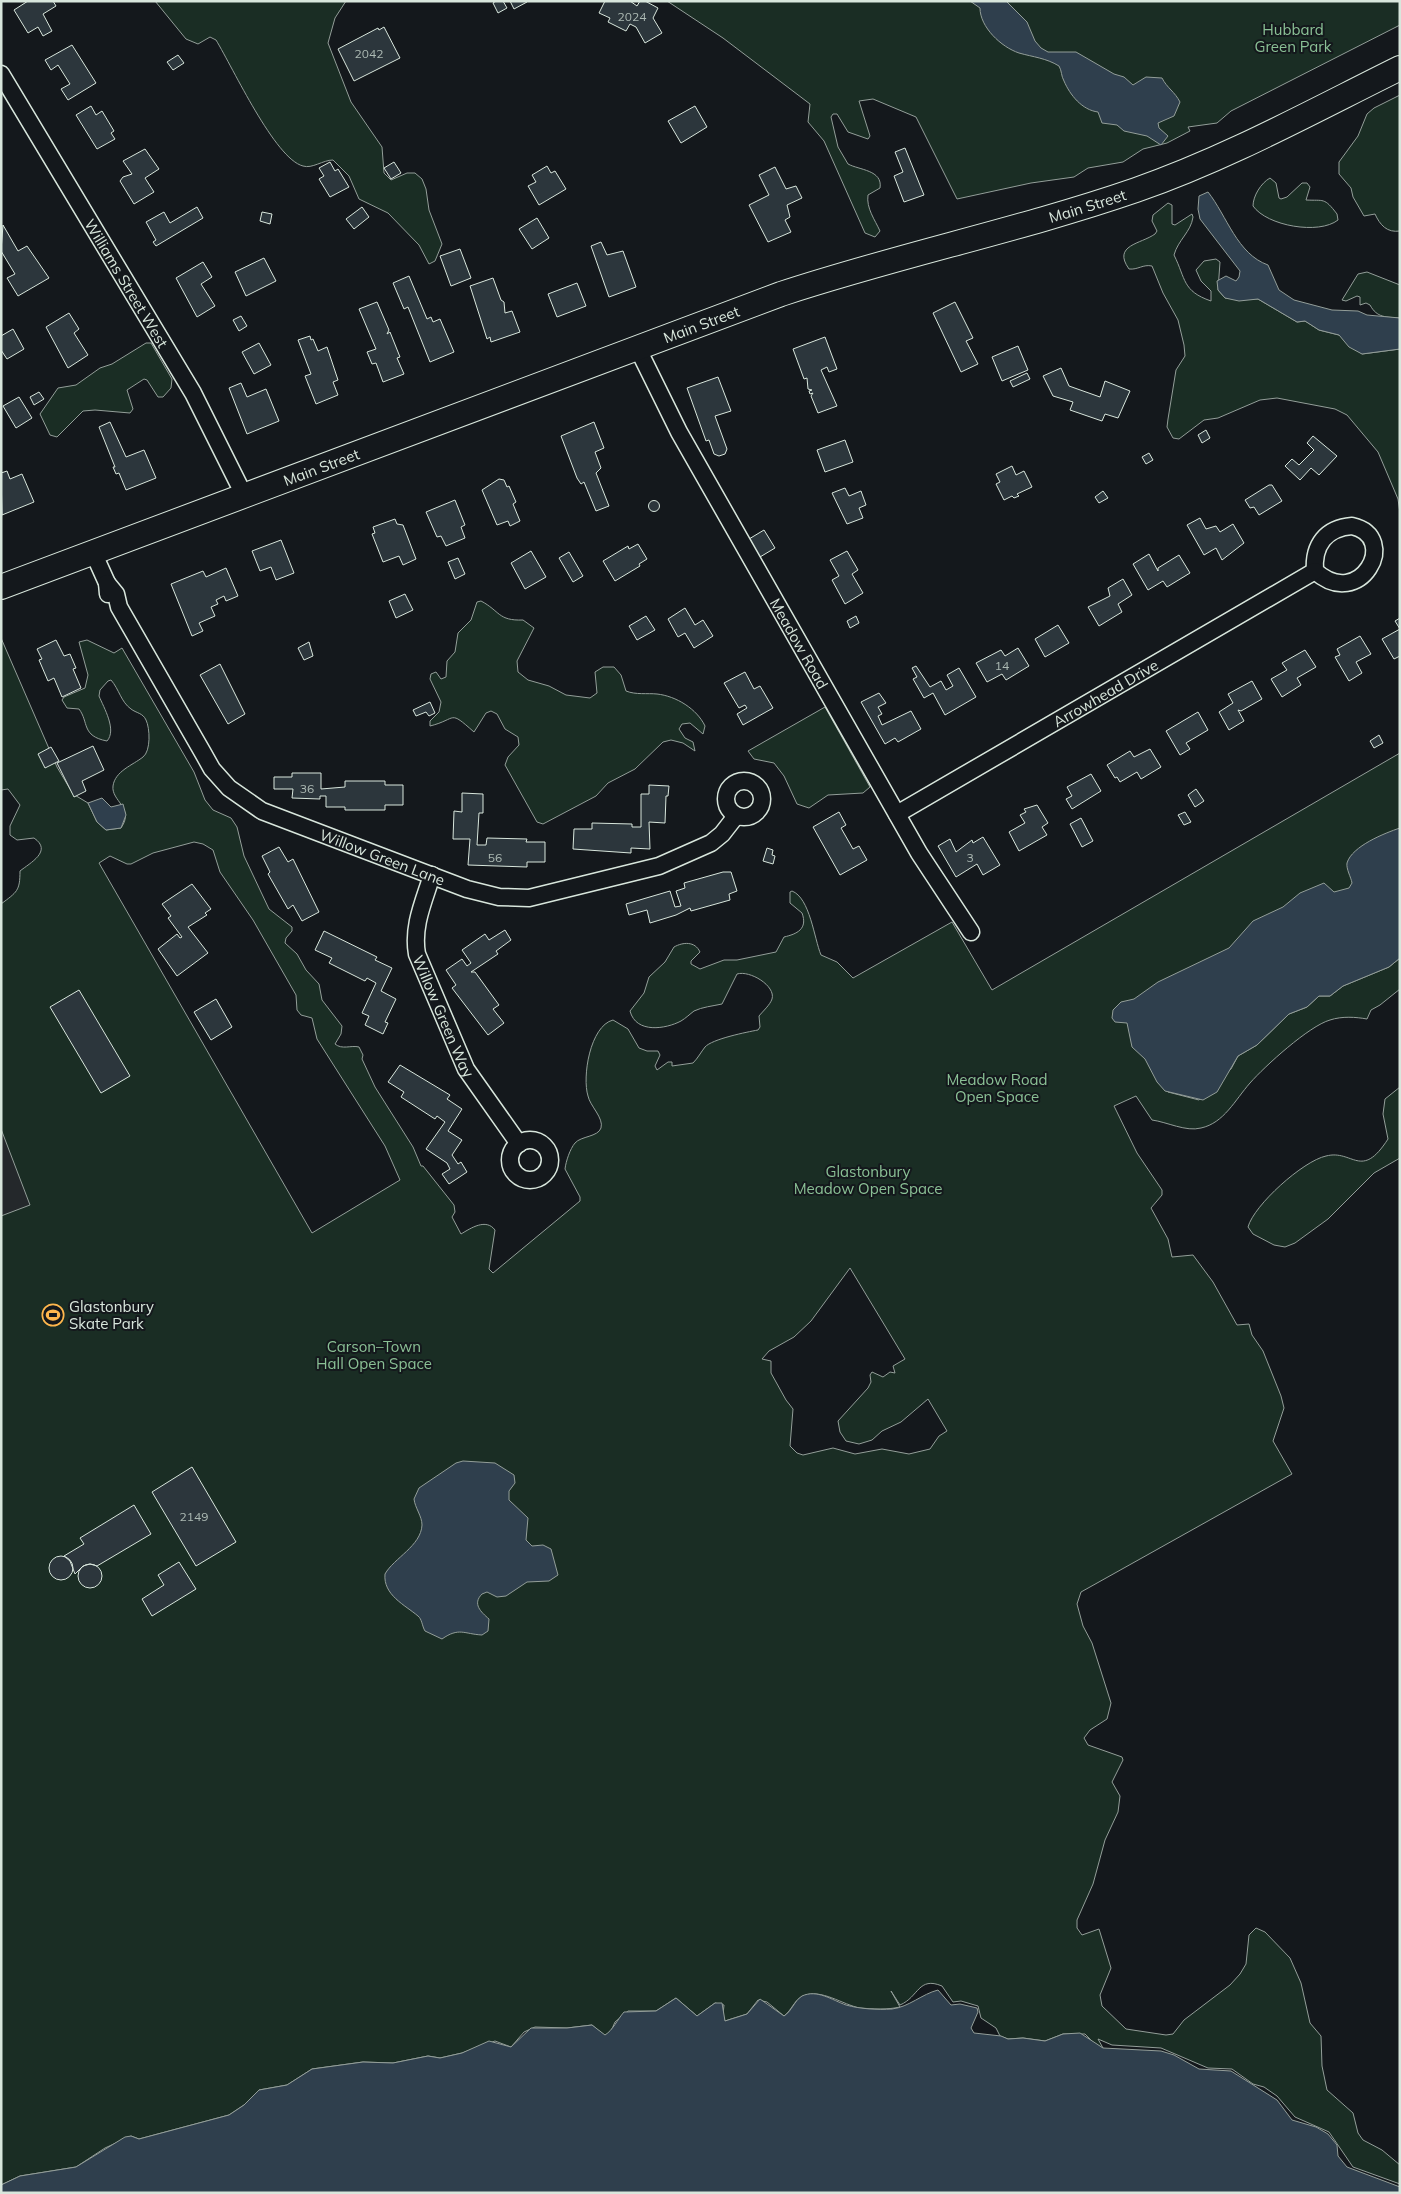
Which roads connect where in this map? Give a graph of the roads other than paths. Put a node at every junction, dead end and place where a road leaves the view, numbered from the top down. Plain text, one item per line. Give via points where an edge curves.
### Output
1 (1400, 68) edge
2 (1, 74) edge
3 (637, 348) junction
4 (244, 495) junction
5 (93, 552) junction
6 (1315, 571) dead end
7 (1, 587) edge
8 (897, 814) junction
9 (736, 816) dead end
10 (432, 875) junction
11 (971, 932) dead end
12 (518, 1144) dead end

1 - 3 main road, Main Street via 1249,143 1137,189 1011,229 819,282
2 - 4 street, Williams Street West via 193,393
3 - 4 main road, Main Street
3 - 8 street, Meadow Road via 679,432
4 - 5 main road, Main Street
5 - 7 main road, Main Street
5 - 10 street, Willow Green Lane via 107,584 116,594 120,607 207,761 229,788 262,811
6 - 8 street, Arrowhead Drive
8 - 11 street, Meadow Road via 935,880
9 - 10 street, Willow Green Lane via 711,843 676,860 547,895 499,897
10 - 12 street, Willow Green Way via 416,926 417,954 466,1069

